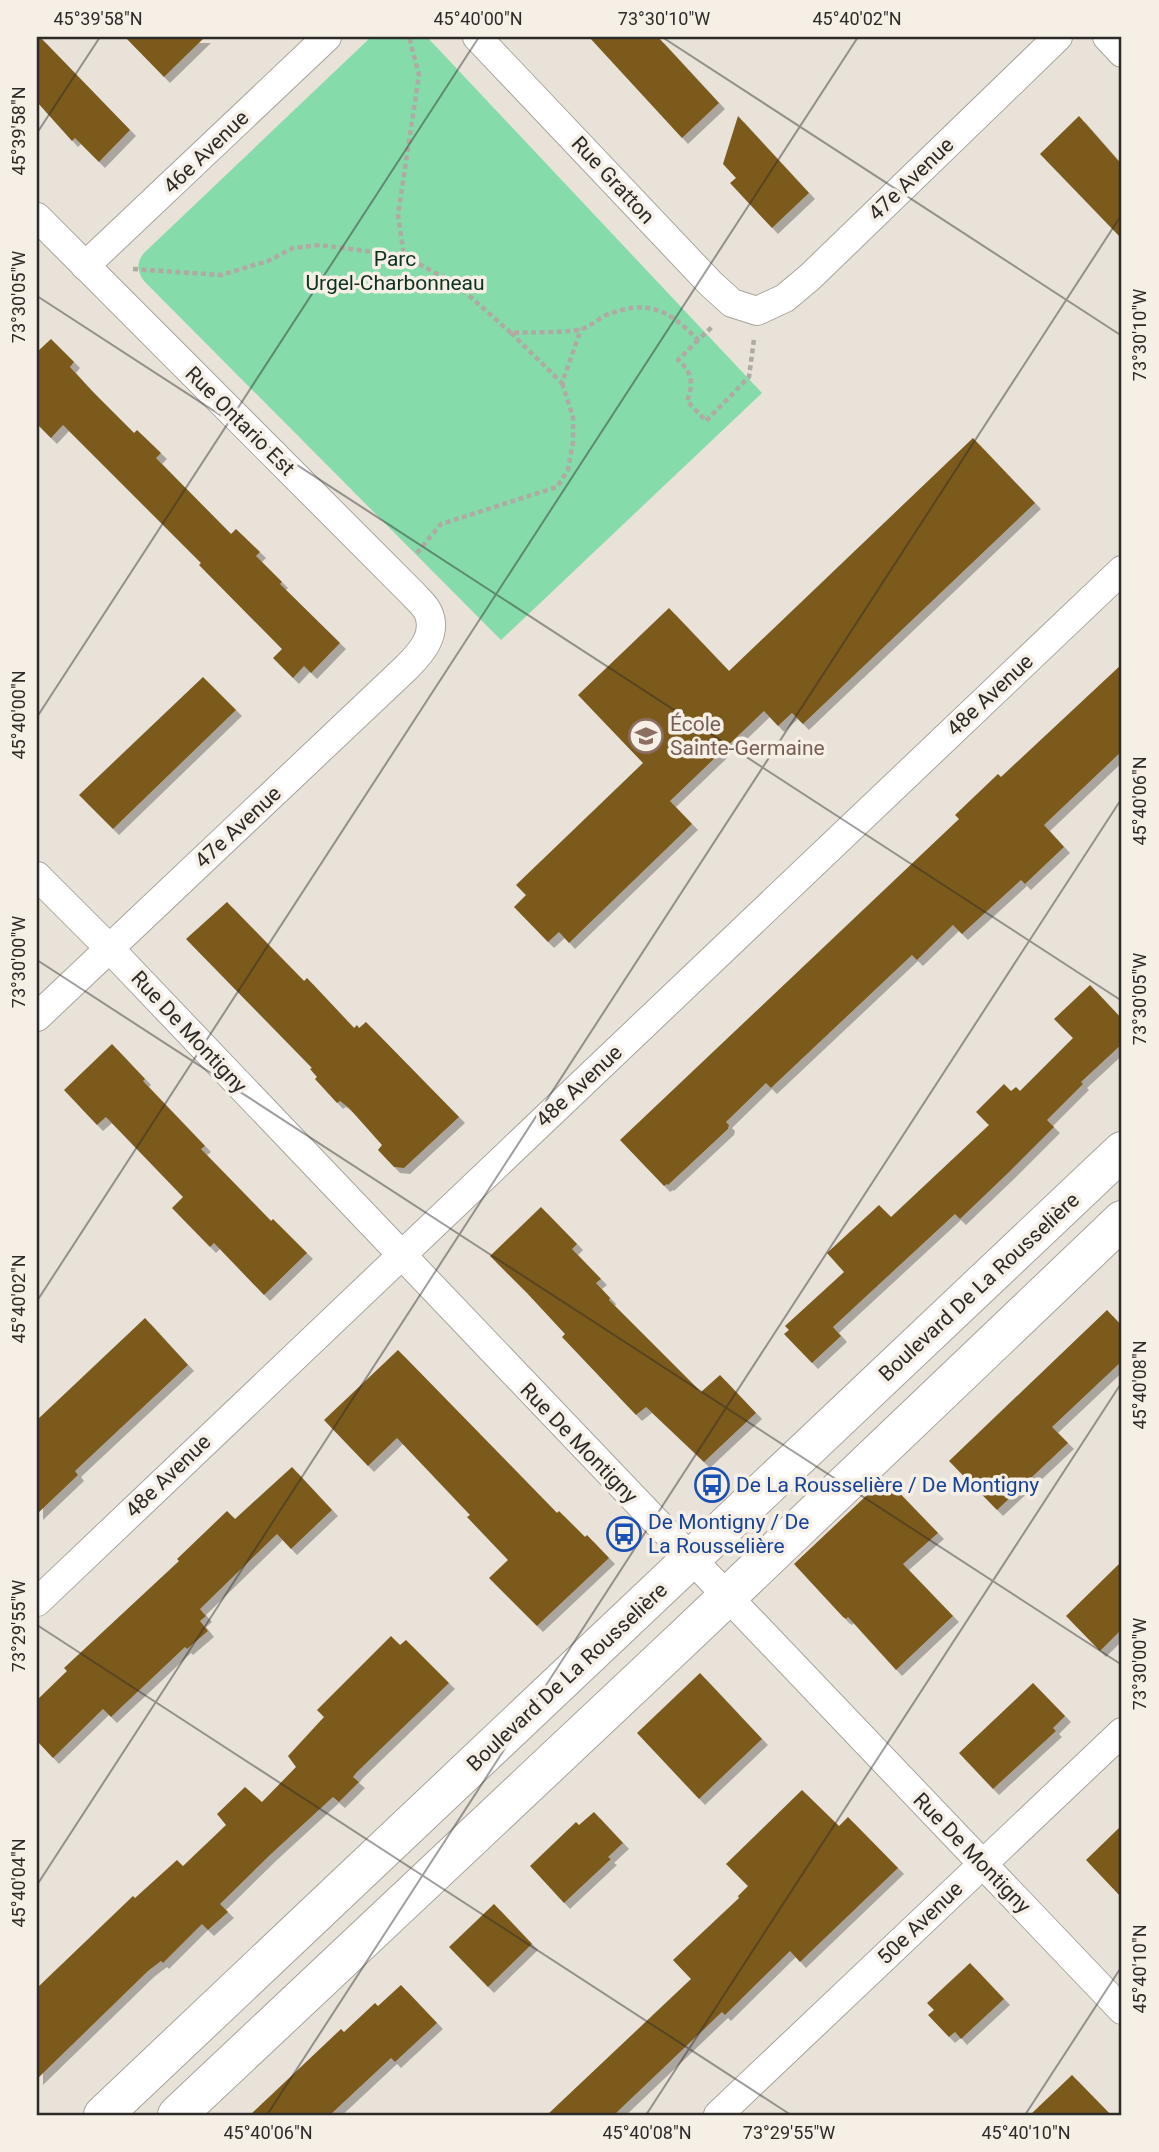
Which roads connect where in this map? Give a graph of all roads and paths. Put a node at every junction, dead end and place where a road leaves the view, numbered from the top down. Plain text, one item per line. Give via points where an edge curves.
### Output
1 (327, 37) edge
2 (409, 37) edge
3 (477, 37) edge
4 (1058, 37) edge
5 (1107, 37) edge
6 (1122, 53) edge
7 (37, 217) edge
8 (404, 256) junction
9 (85, 266) junction
10 (747, 308) junction
11 (581, 329) junction
12 (511, 332) junction
13 (698, 340) junction
14 (562, 383) junction
15 (1122, 570) edge
16 (397, 578) junction
17 (431, 631) joint
18 (37, 876) edge
19 (109, 948) junction
20 (37, 1017) edge
21 (1122, 1151) edge
22 (1122, 1220) edge
23 (400, 1255) junction
24 (691, 1560) junction
25 (727, 1595) junction
26 (37, 1602) edge
27 (1122, 1732) edge
28 (982, 1864) junction
29 (1122, 2010) edge
30 (103, 2115) edge
31 (177, 2115) edge
32 (718, 2115) edge

1 - 9 street, 46e Avenue
2 - 8 path via 419,75 398,215
3 - 10 street, Rue Gratton via 711,284
4 - 10 street, 47e Avenue via 810,277 785,298
5 - 6 street
7 - 9 street, Rue Ontario Est
8 - 9 path via 320,245 293,248 221,275
8 - 12 path via 456,285
9 - 16 street, Rue Ontario Est
10 - 13 path
10 - 13 path via 749,377 706,421 687,401 692,378 678,360
11 - 12 path
11 - 13 path via 630,308 654,307
11 - 14 path
12 - 14 path
14 - 16 path via 573,417 573,442 568,470 556,487 441,524
15 - 23 street, 48e Avenue
16 - 17 street, Rue Ontario Est via 428,612
17 - 19 street, 47e Avenue via 423,650 407,667
18 - 19 street, Rue De Montigny
19 - 20 street, 47e Avenue
19 - 23 street, Rue De Montigny
21 - 24 street, Boulevard De La Rousselière
22 - 25 street
23 - 24 street, Rue De Montigny
23 - 26 street, 48e Avenue
24 - 25 street, Rue De Montigny
24 - 30 street, Boulevard De La Rousselière
25 - 28 street, Rue De Montigny
25 - 31 street
27 - 28 street, 50e Avenue
28 - 29 street, Rue De Montigny
28 - 32 street, 50e Avenue

